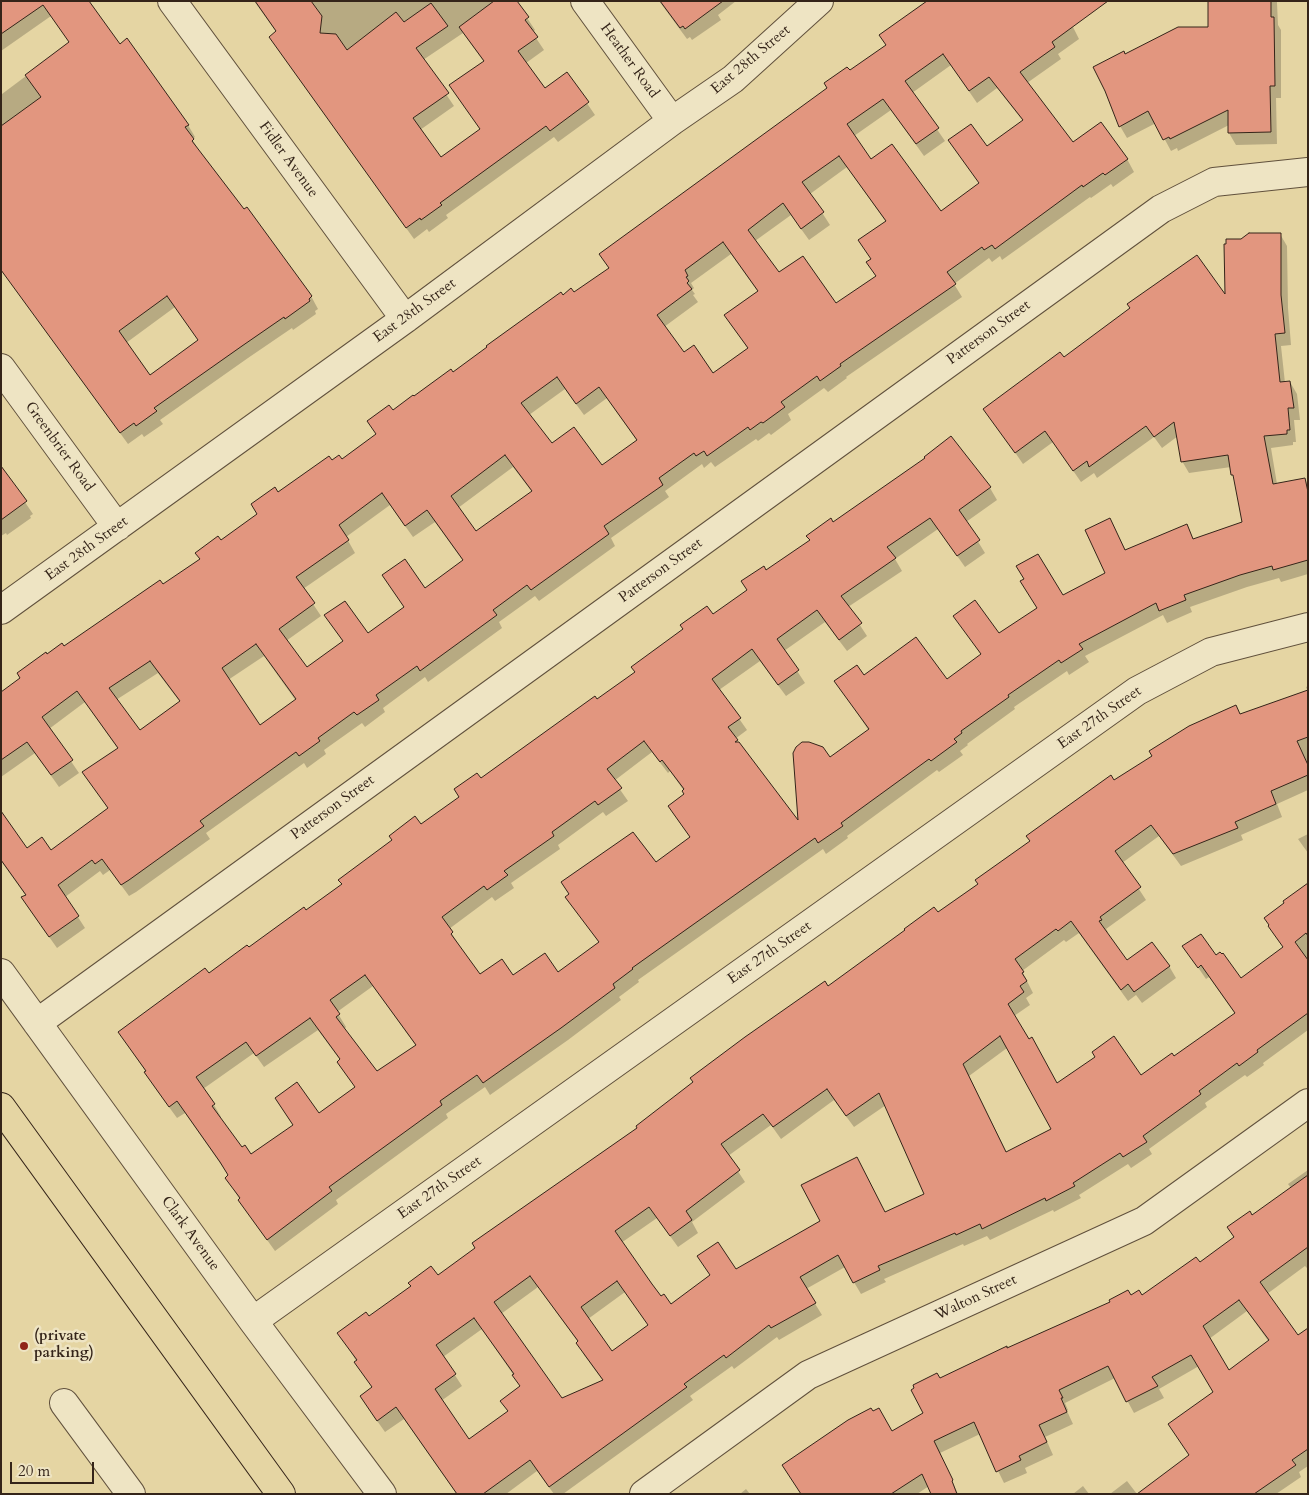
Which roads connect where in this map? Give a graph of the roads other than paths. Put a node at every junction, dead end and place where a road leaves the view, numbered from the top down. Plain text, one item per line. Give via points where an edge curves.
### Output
1 (172, 1) edge
2 (586, 1) edge
3 (819, 1) edge
4 (672, 121) junction
5 (1308, 172) edge
6 (405, 318) junction
7 (1, 368) edge
8 (117, 527) junction
9 (1, 610) edge
10 (1308, 627) edge
11 (1, 973) edge
12 (37, 1023) junction
13 (1308, 1104) edge
14 (1, 1107) edge
15 (253, 1321) junction
16 (64, 1403) dead end
17 (131, 1494) edge
18 (281, 1494) edge
19 (382, 1494) edge
20 (644, 1494) edge

1 - 6 street, Fidler Avenue
2 - 4 street, Heather Road
3 - 4 street, East 28th Street via 733,80
4 - 6 street, East 28th Street
5 - 12 street, Patterson Street via 1214,182 1161,209
6 - 8 street, East 28th Street
7 - 8 street, Greenbrier Road
8 - 9 street, East 28th Street
10 - 15 street, East 27th Street via 1212,652 1137,691
11 - 12 street, Clark Avenue
12 - 15 street, Clark Avenue
13 - 20 street, Walton Street via 1144,1221 808,1375
14 - 18 main road
15 - 19 street, Clark Avenue
16 - 17 street

